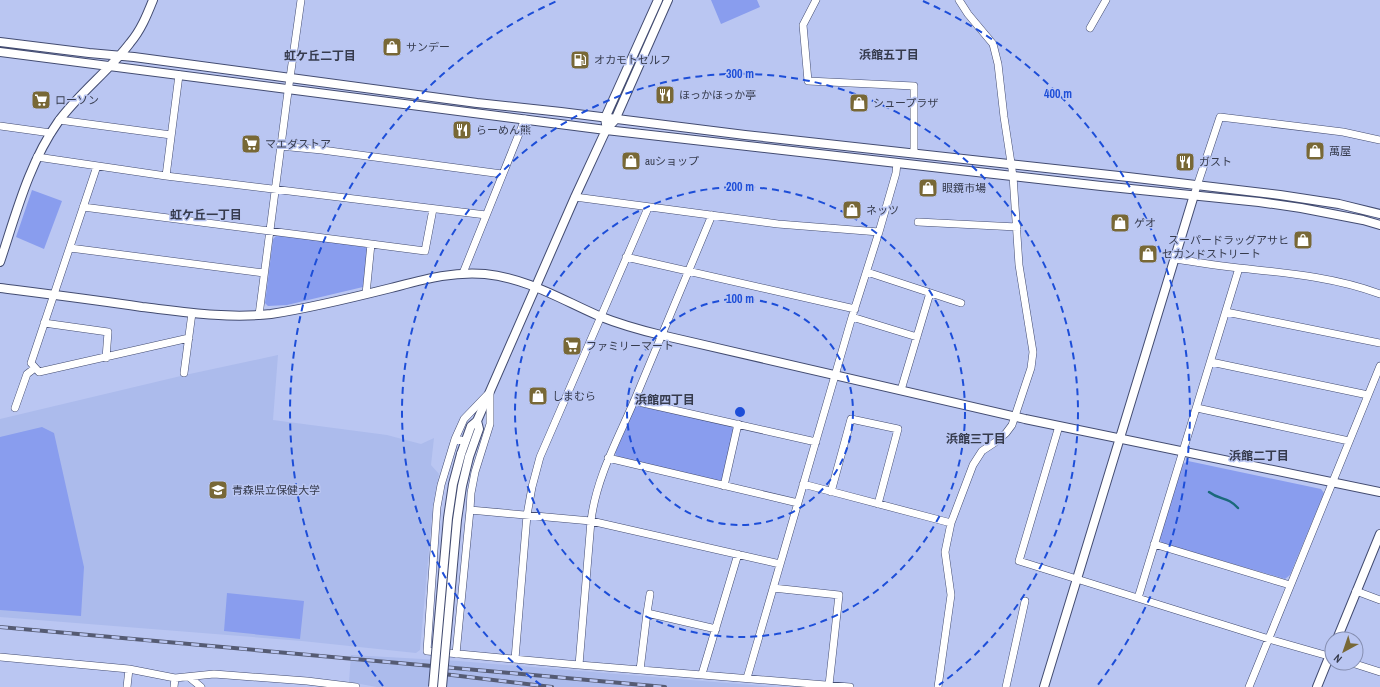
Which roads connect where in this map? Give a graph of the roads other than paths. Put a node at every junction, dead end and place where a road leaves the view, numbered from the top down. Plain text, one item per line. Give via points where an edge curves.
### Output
1 (153, 0) edge
2 (301, 0) edge
3 (658, 0) edge
4 (668, 0) edge
5 (816, 0) edge
6 (958, 0) edge
7 (1106, 0) edge
8 (1090, 28) dead end
9 (0, 42) edge
10 (0, 52) edge
11 (120, 55) junction
12 (108, 66) junction
13 (179, 76) junction
14 (290, 78) junction
15 (288, 89) junction
16 (605, 118) junction
17 (525, 119) junction
18 (59, 120) junction
19 (615, 120) junction
20 (0, 126) edge
21 (606, 130) junction
22 (51, 133) junction
23 (171, 135) junction
24 (1380, 140) edge
25 (280, 146) junction
26 (914, 153) junction
27 (37, 158) junction
28 (898, 163) junction
29 (1011, 164) junction
30 (97, 166) junction
31 (502, 174) junction
32 (166, 176) junction
33 (1013, 176) junction
34 (1198, 186) junction
35 (275, 189) junction
36 (1194, 195) junction
37 (575, 197) junction
38 (83, 207) junction
39 (648, 208) junction
40 (433, 209) junction
41 (1380, 214) edge
42 (486, 215) junction
43 (712, 215) junction
44 (918, 222) dead end
45 (1380, 225) edge
46 (1017, 227) junction
47 (270, 231) junction
48 (879, 232) junction
49 (371, 244) junction
50 (70, 248) junction
51 (626, 257) junction
52 (1175, 259) junction
53 (0, 262) edge
54 (1239, 268) junction
55 (688, 271) junction
56 (866, 272) junction
57 (264, 273) junction
58 (462, 273) junction
59 (536, 287) junction
60 (0, 288) edge
61 (930, 293) junction
62 (366, 294) junction
63 (1380, 294) edge
64 (54, 295) junction
65 (961, 303) dead end
66 (855, 309) junction
67 (1226, 312) junction
68 (192, 313) junction
69 (259, 315) junction
70 (600, 316) junction
71 (852, 317) junction
72 (44, 322) junction
73 (661, 335) junction
74 (917, 337) junction
75 (189, 338) junction
76 (1380, 344) edge
77 (106, 358) junction
78 (1211, 362) junction
79 (1380, 366) edge
80 (35, 368) junction
81 (184, 373) dead end
82 (836, 375) junction
83 (901, 390) junction
84 (490, 392) junction
85 (1368, 395) junction
86 (634, 401) junction
87 (15, 408) dead end
88 (1197, 408) junction
89 (1014, 416) junction
90 (477, 421) junction
91 (738, 424) junction
92 (1059, 426) junction
93 (1120, 438) junction
94 (455, 439) junction
95 (465, 441) junction
96 (1349, 441) junction
97 (816, 442) junction
98 (1183, 451) junction
99 (465, 455) junction
100 (608, 458) junction
101 (1332, 482) junction
102 (803, 484) junction
103 (724, 486) junction
104 (831, 492) junction
105 (1380, 492) edge
106 (798, 503) junction
107 (878, 504) junction
108 (470, 510) junction
109 (527, 515) junction
110 (590, 521) junction
111 (951, 523) junction
112 (1380, 534) edge
113 (1154, 544) junction
114 (738, 554) junction
115 (780, 564) junction
116 (1077, 580) junction
117 (1290, 585) junction
118 (773, 588) junction
119 (1356, 591) junction
120 (650, 594) dead end
121 (1138, 598) junction
122 (1380, 600) edge
123 (1025, 601) dead end
124 (647, 613) junction
125 (716, 629) junction
126 (1339, 631) edge
127 (1269, 639) junction
128 (1324, 652) edge
129 (456, 654) junction
130 (0, 657) edge
131 (515, 659) junction
132 (580, 665) junction
133 (1364, 667) edge
134 (129, 669) junction
135 (640, 670) junction
136 (1324, 670) edge
137 (1380, 672) edge
138 (702, 674) junction
139 (189, 677) junction
140 (175, 678) junction
141 (747, 678) junction
142 (286, 683) edge
143 (829, 685) junction
144 (127, 687) edge
145 (174, 687) edge
146 (201, 687) edge
147 (356, 687) edge
148 (433, 687) edge
149 (442, 687) edge
150 (850, 687) edge
151 (938, 687) edge
152 (1006, 687) edge
153 (1044, 687) edge
154 (1249, 687) edge
155 (1317, 687) edge

1 - 11 street via 145,21
2 - 14 street
3 - 16 street
4 - 19 street
5 - 26 street via 803,25 808,81 914,86
6 - 29 street via 993,44
7 - 8 street
9 - 11 street
10 - 12 street
11 - 12 street
11 - 14 street
12 - 13 street
12 - 18 street
13 - 15 street
13 - 23 street
14 - 15 street
14 - 16 street
15 - 17 street
15 - 25 street
16 - 19 street
16 - 21 street
17 - 21 street
17 - 31 street
18 - 22 street
18 - 23 street
19 - 21 street
19 - 26 street
20 - 22 street
21 - 28 street
21 - 37 street
22 - 27 street
23 - 32 street
24 - 34 street via 1344,132 1220,117
25 - 31 street
25 - 35 street
26 - 29 street
27 - 30 street
27 - 53 street
28 - 33 street
28 - 48 street
29 - 33 street
29 - 34 street
30 - 32 street
30 - 38 street
31 - 42 street
32 - 35 street
33 - 36 street
33 - 46 street
34 - 36 street
34 - 41 street via 1339,204
35 - 40 street
35 - 47 street
36 - 45 street via 1301,208
36 - 52 street
37 - 39 street
37 - 59 street
38 - 47 street
38 - 50 street
39 - 43 street
39 - 51 street
40 - 42 street
40 - 49 street via 426,251
42 - 58 street
43 - 48 street via 778,224
43 - 55 street
44 - 46 street
46 - 89 street via 1019,265 1033,352 1031,368
47 - 49 street
47 - 57 street
48 - 56 street
49 - 62 street
50 - 57 street
50 - 64 street
51 - 55 street
51 - 70 street
52 - 54 street
52 - 93 street
54 - 63 street via 1305,275
54 - 67 street
55 - 66 street
55 - 73 street
56 - 61 street
56 - 66 street
57 - 69 street
58 - 59 street via 497,276
58 - 62 street via 438,276
59 - 70 street
59 - 84 street
60 - 64 street
61 - 65 street
61 - 74 street
62 - 69 street
64 - 68 street
64 - 72 street
66 - 71 street
67 - 76 street
67 - 78 street
68 - 69 street
68 - 75 street
70 - 73 street
70 - 109 street via 540,457
71 - 74 street
71 - 82 street
72 - 77 street via 108,332
72 - 80 street via 31,363
73 - 82 street
73 - 86 street
74 - 83 street
75 - 77 street
75 - 81 street
77 - 80 street via 39,372
78 - 85 street
78 - 88 street
79 - 85 street
80 - 87 street via 27,374
82 - 83 street
82 - 97 street
83 - 89 street
84 - 90 street
84 - 94 street via 464,419
84 - 108 street via 490,424 475,472
85 - 96 street
86 - 91 street
86 - 100 street
88 - 96 street
88 - 98 street
89 - 92 street
89 - 111 street via 1012,425 1006,433 982,451 973,465
90 - 95 street via 471,426
90 - 99 street via 479,429
91 - 97 street
91 - 103 street
92 - 93 street
92 - 116 street via 1018,561
93 - 98 street
93 - 116 street
94 - 95 street
94 - 129 street via 437,507 427,651
95 - 99 street
96 - 101 street
97 - 102 street
98 - 101 street
98 - 113 street
99 - 148 street, bridge via 453,484
99 - 149 street, bridge
100 - 103 street
100 - 110 street
101 - 105 street
101 - 117 street
102 - 104 street
102 - 106 street
103 - 106 street
104 - 107 street
104 - 107 street via 851,419 898,430
106 - 115 street
107 - 111 street
108 - 109 street
108 - 129 street
109 - 110 street
109 - 131 street
110 - 114 street
110 - 132 street
111 - 151 street via 945,552 950,595
112 - 119 street
113 - 117 street
113 - 121 street
114 - 115 street
114 - 125 street
115 - 118 street
116 - 121 street
116 - 153 street
117 - 127 street
118 - 141 street
118 - 143 street via 839,595
119 - 122 street
119 - 126 street
120 - 124 street
121 - 127 street
123 - 152 street
124 - 125 street
124 - 135 street
125 - 138 street
127 - 128 street
127 - 154 street
129 - 131 street
130 - 134 street
131 - 132 street
132 - 135 street
133 - 137 street
134 - 140 street
134 - 144 street
135 - 138 street
136 - 155 street
138 - 141 street
139 - 140 street
139 - 142 street via 214,674
139 - 146 street
140 - 145 street
141 - 143 street
142 - 147 street via 326,683
143 - 150 street

